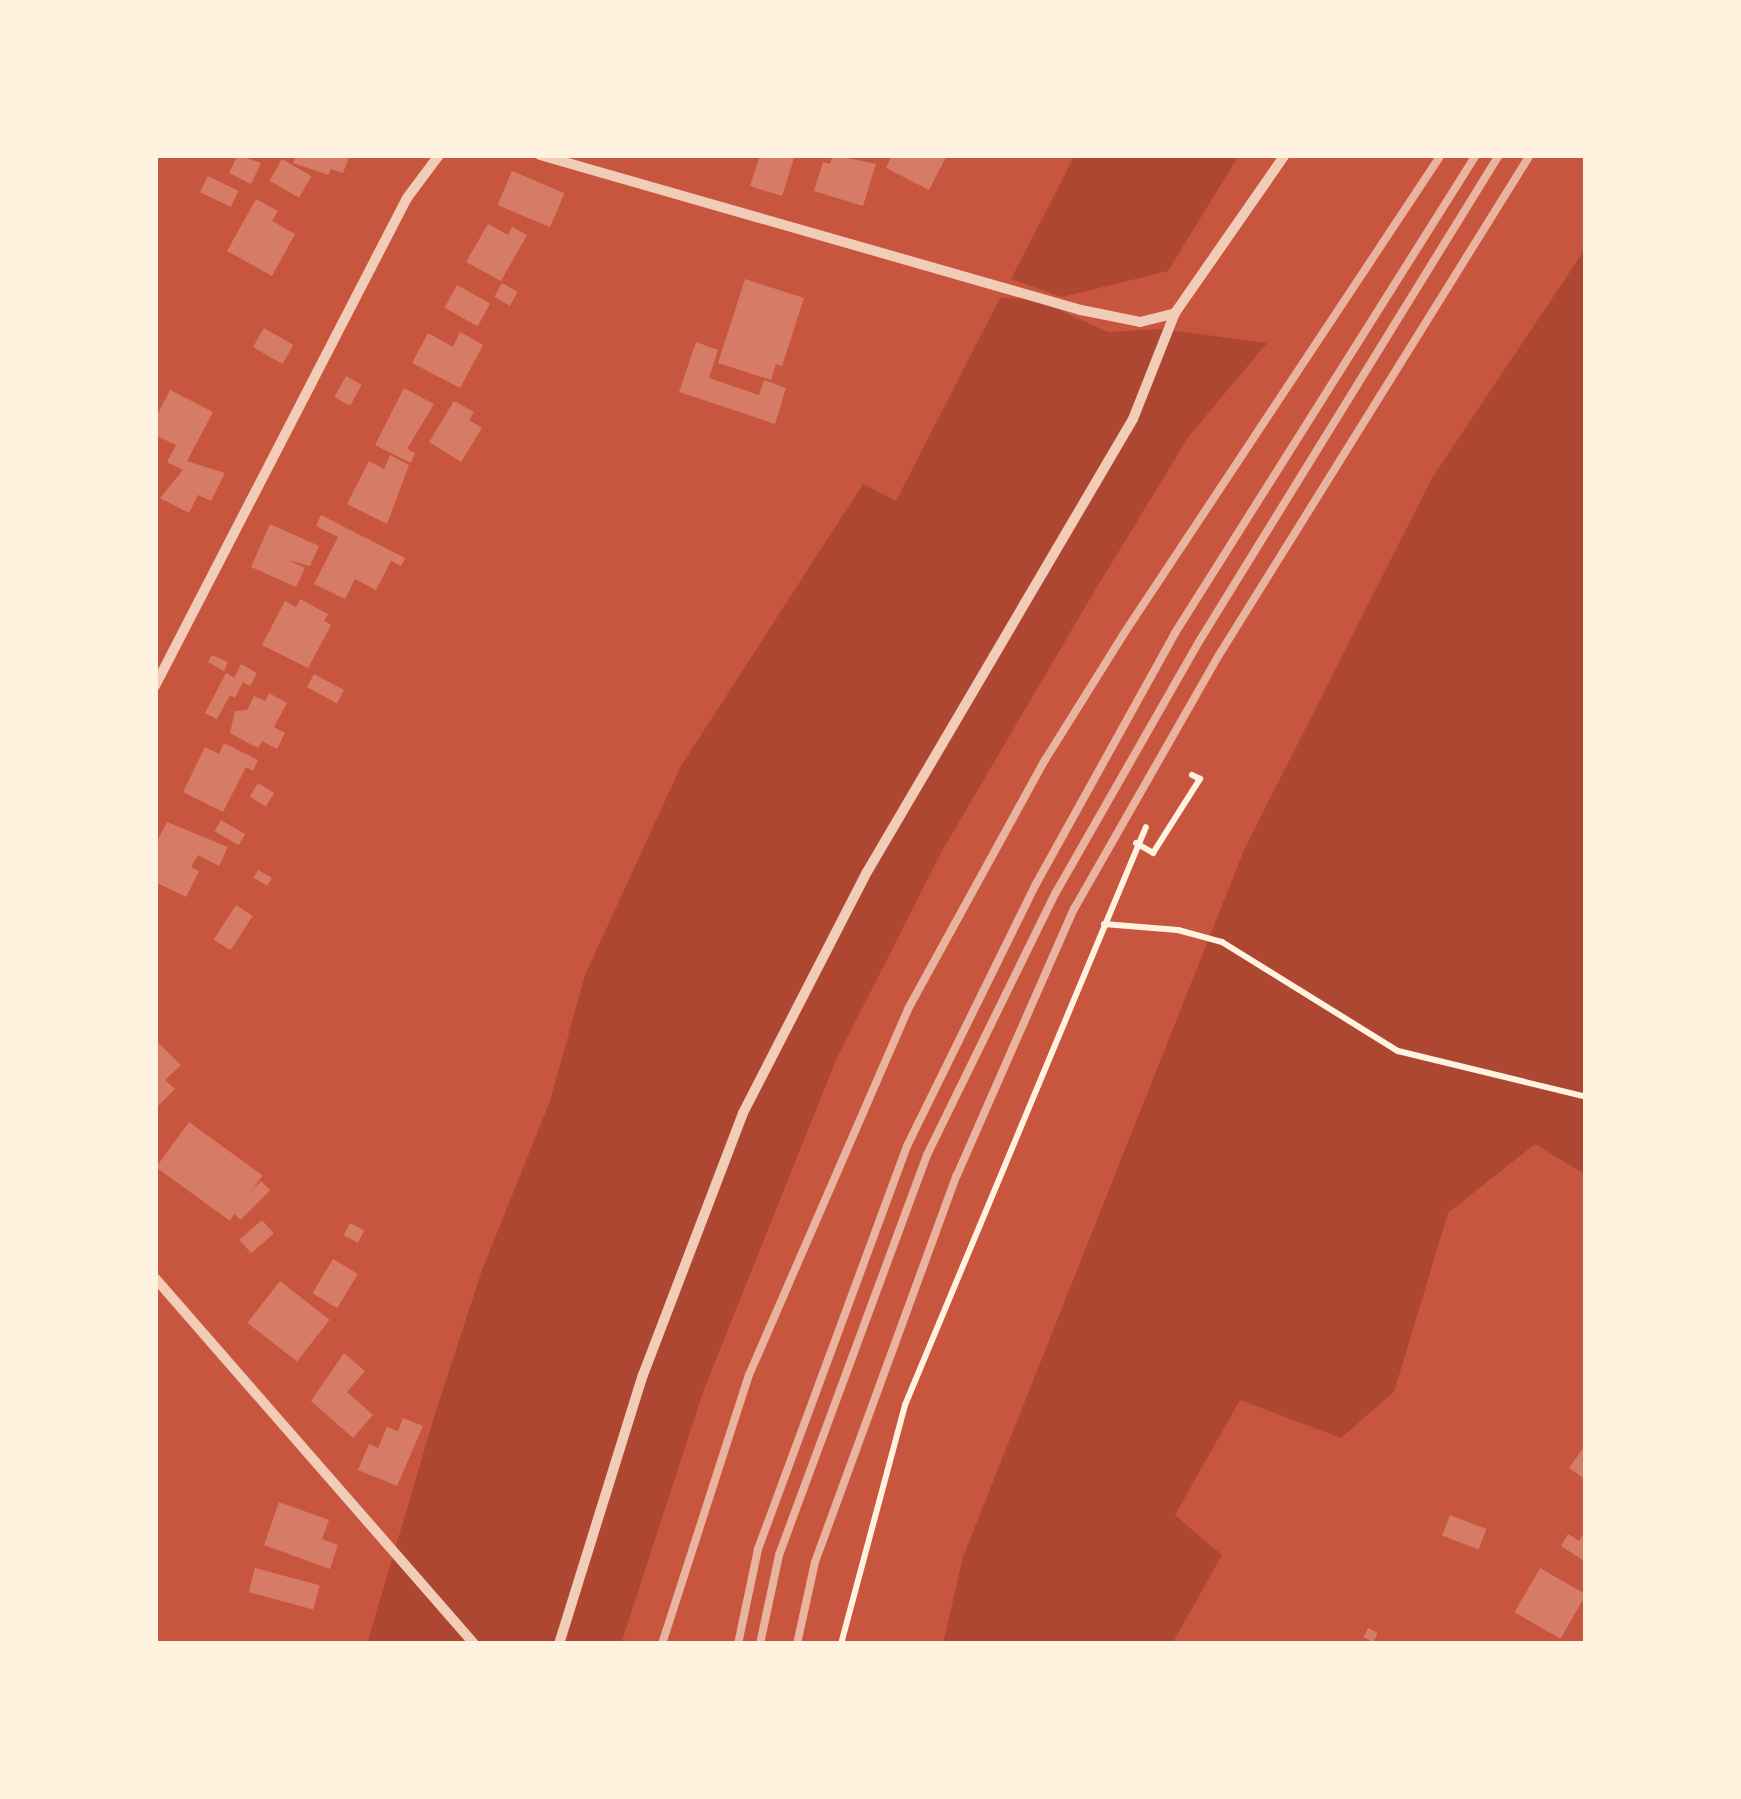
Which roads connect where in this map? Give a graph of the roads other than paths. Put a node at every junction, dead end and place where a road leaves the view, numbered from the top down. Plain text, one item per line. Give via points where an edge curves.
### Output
1 (439, 155) edge
2 (540, 155) edge
3 (1285, 155) edge
4 (1175, 312) junction
5 (155, 686) edge
6 (155, 1278) edge
7 (474, 1644) edge
8 (559, 1644) edge

1 - 5 street via 406,198
2 - 4 street via 1080,310 1140,322
3 - 4 street
4 - 8 street via 1134,419 876,857 743,1114 643,1375
6 - 7 street

